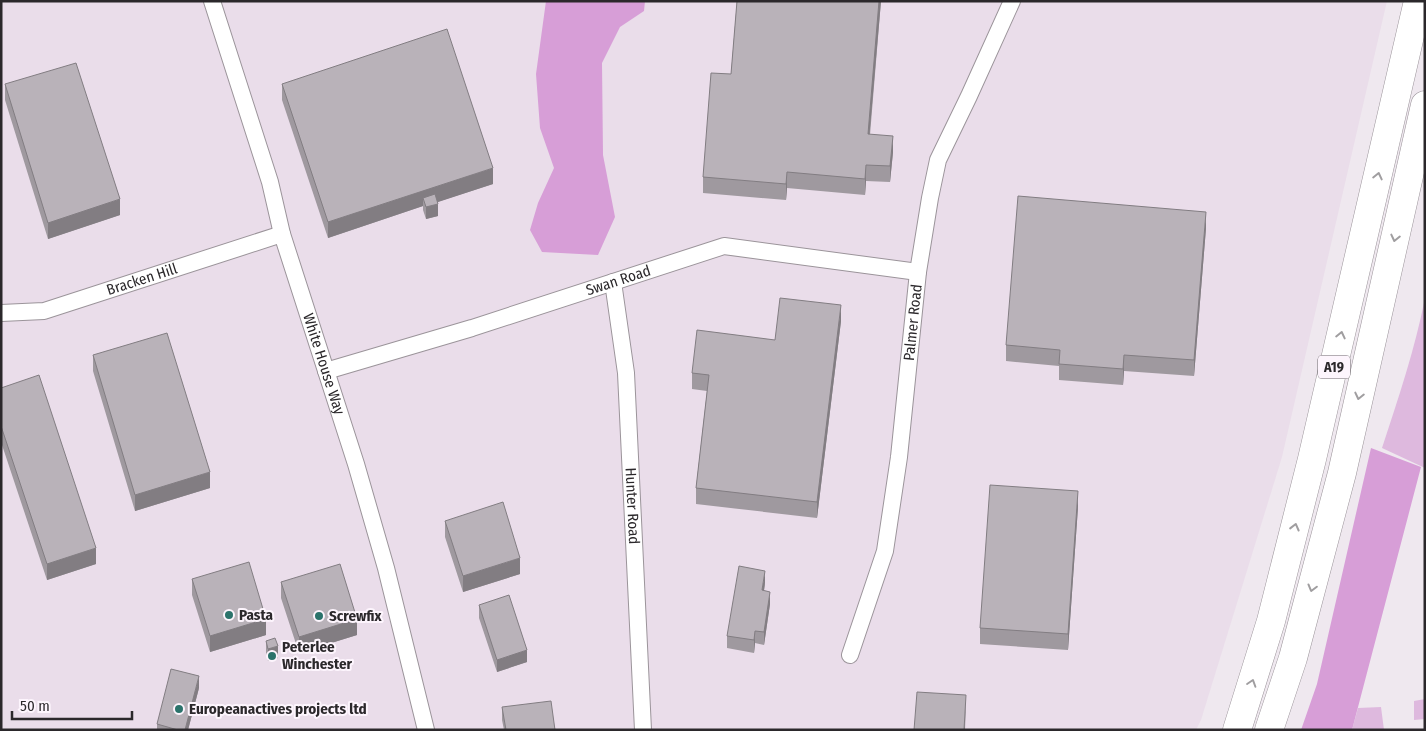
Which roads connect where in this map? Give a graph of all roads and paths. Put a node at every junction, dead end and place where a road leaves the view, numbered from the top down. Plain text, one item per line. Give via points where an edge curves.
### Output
1 (212, 1) edge
2 (1012, 1) edge
3 (1418, 1) edge
4 (1425, 105) edge
5 (282, 234) junction
6 (918, 272) junction
7 (613, 282) junction
8 (1, 313) edge
9 (326, 371) junction
10 (850, 655) dead end
11 (426, 730) edge
12 (643, 730) edge
13 (1237, 730) edge
14 (1269, 730) edge

1 - 5 street, White House Way via 270,182
2 - 6 street, Palmer Road via 938,160
13 -> 3 highway, A19 via 1271,621 1303,498
4 -> 14 highway, A19 via 1342,473 1293,658
5 - 8 street, Bracken Hill via 44,311
5 - 9 street, White House Way
6 - 7 street, Swan Road via 724,246
6 - 10 street, Palmer Road via 899,457 885,551
7 - 9 street, Swan Road
7 - 12 street, Hunter Road via 626,373
9 - 11 street, White House Way via 384,559

